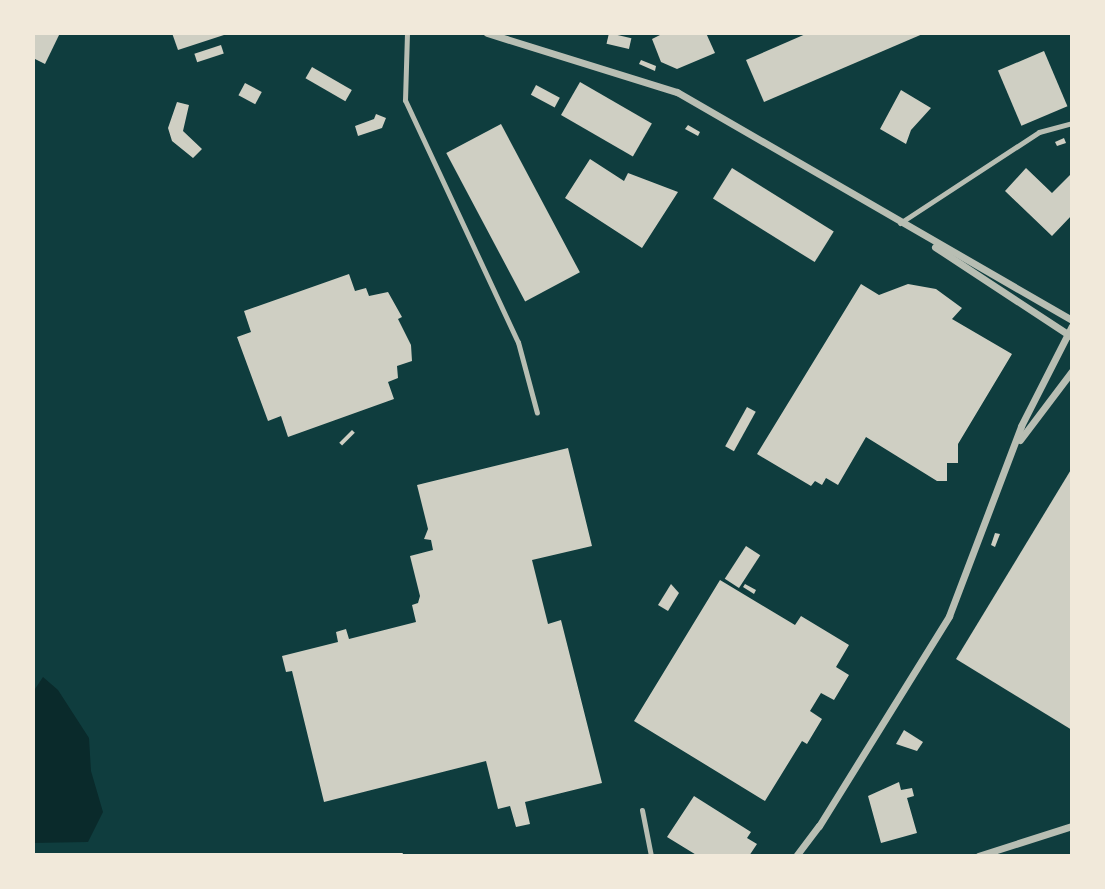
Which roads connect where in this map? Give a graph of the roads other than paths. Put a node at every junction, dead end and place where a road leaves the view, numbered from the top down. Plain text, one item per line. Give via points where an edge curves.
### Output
1 (407, 33) edge
2 (487, 33) edge
3 (1072, 123) edge
4 (899, 224) junction
5 (920, 236) junction
6 (1072, 320) edge
7 (1072, 326) edge
8 (1069, 335) edge
9 (1072, 371) edge
10 (537, 413) dead end
11 (1018, 443) junction
12 (642, 810) dead end
13 (1072, 826) edge
14 (651, 856) edge
15 (796, 856) edge
16 (978, 856) edge

1 - 10 street via 405,100 518,342
2 - 4 street via 677,92
3 - 4 street via 1039,132
4 - 5 street
5 - 6 street
5 - 8 street
7 - 8 street
8 - 11 street via 1045,373
9 - 11 street
11 - 15 street via 949,616
12 - 14 street
13 - 16 street

